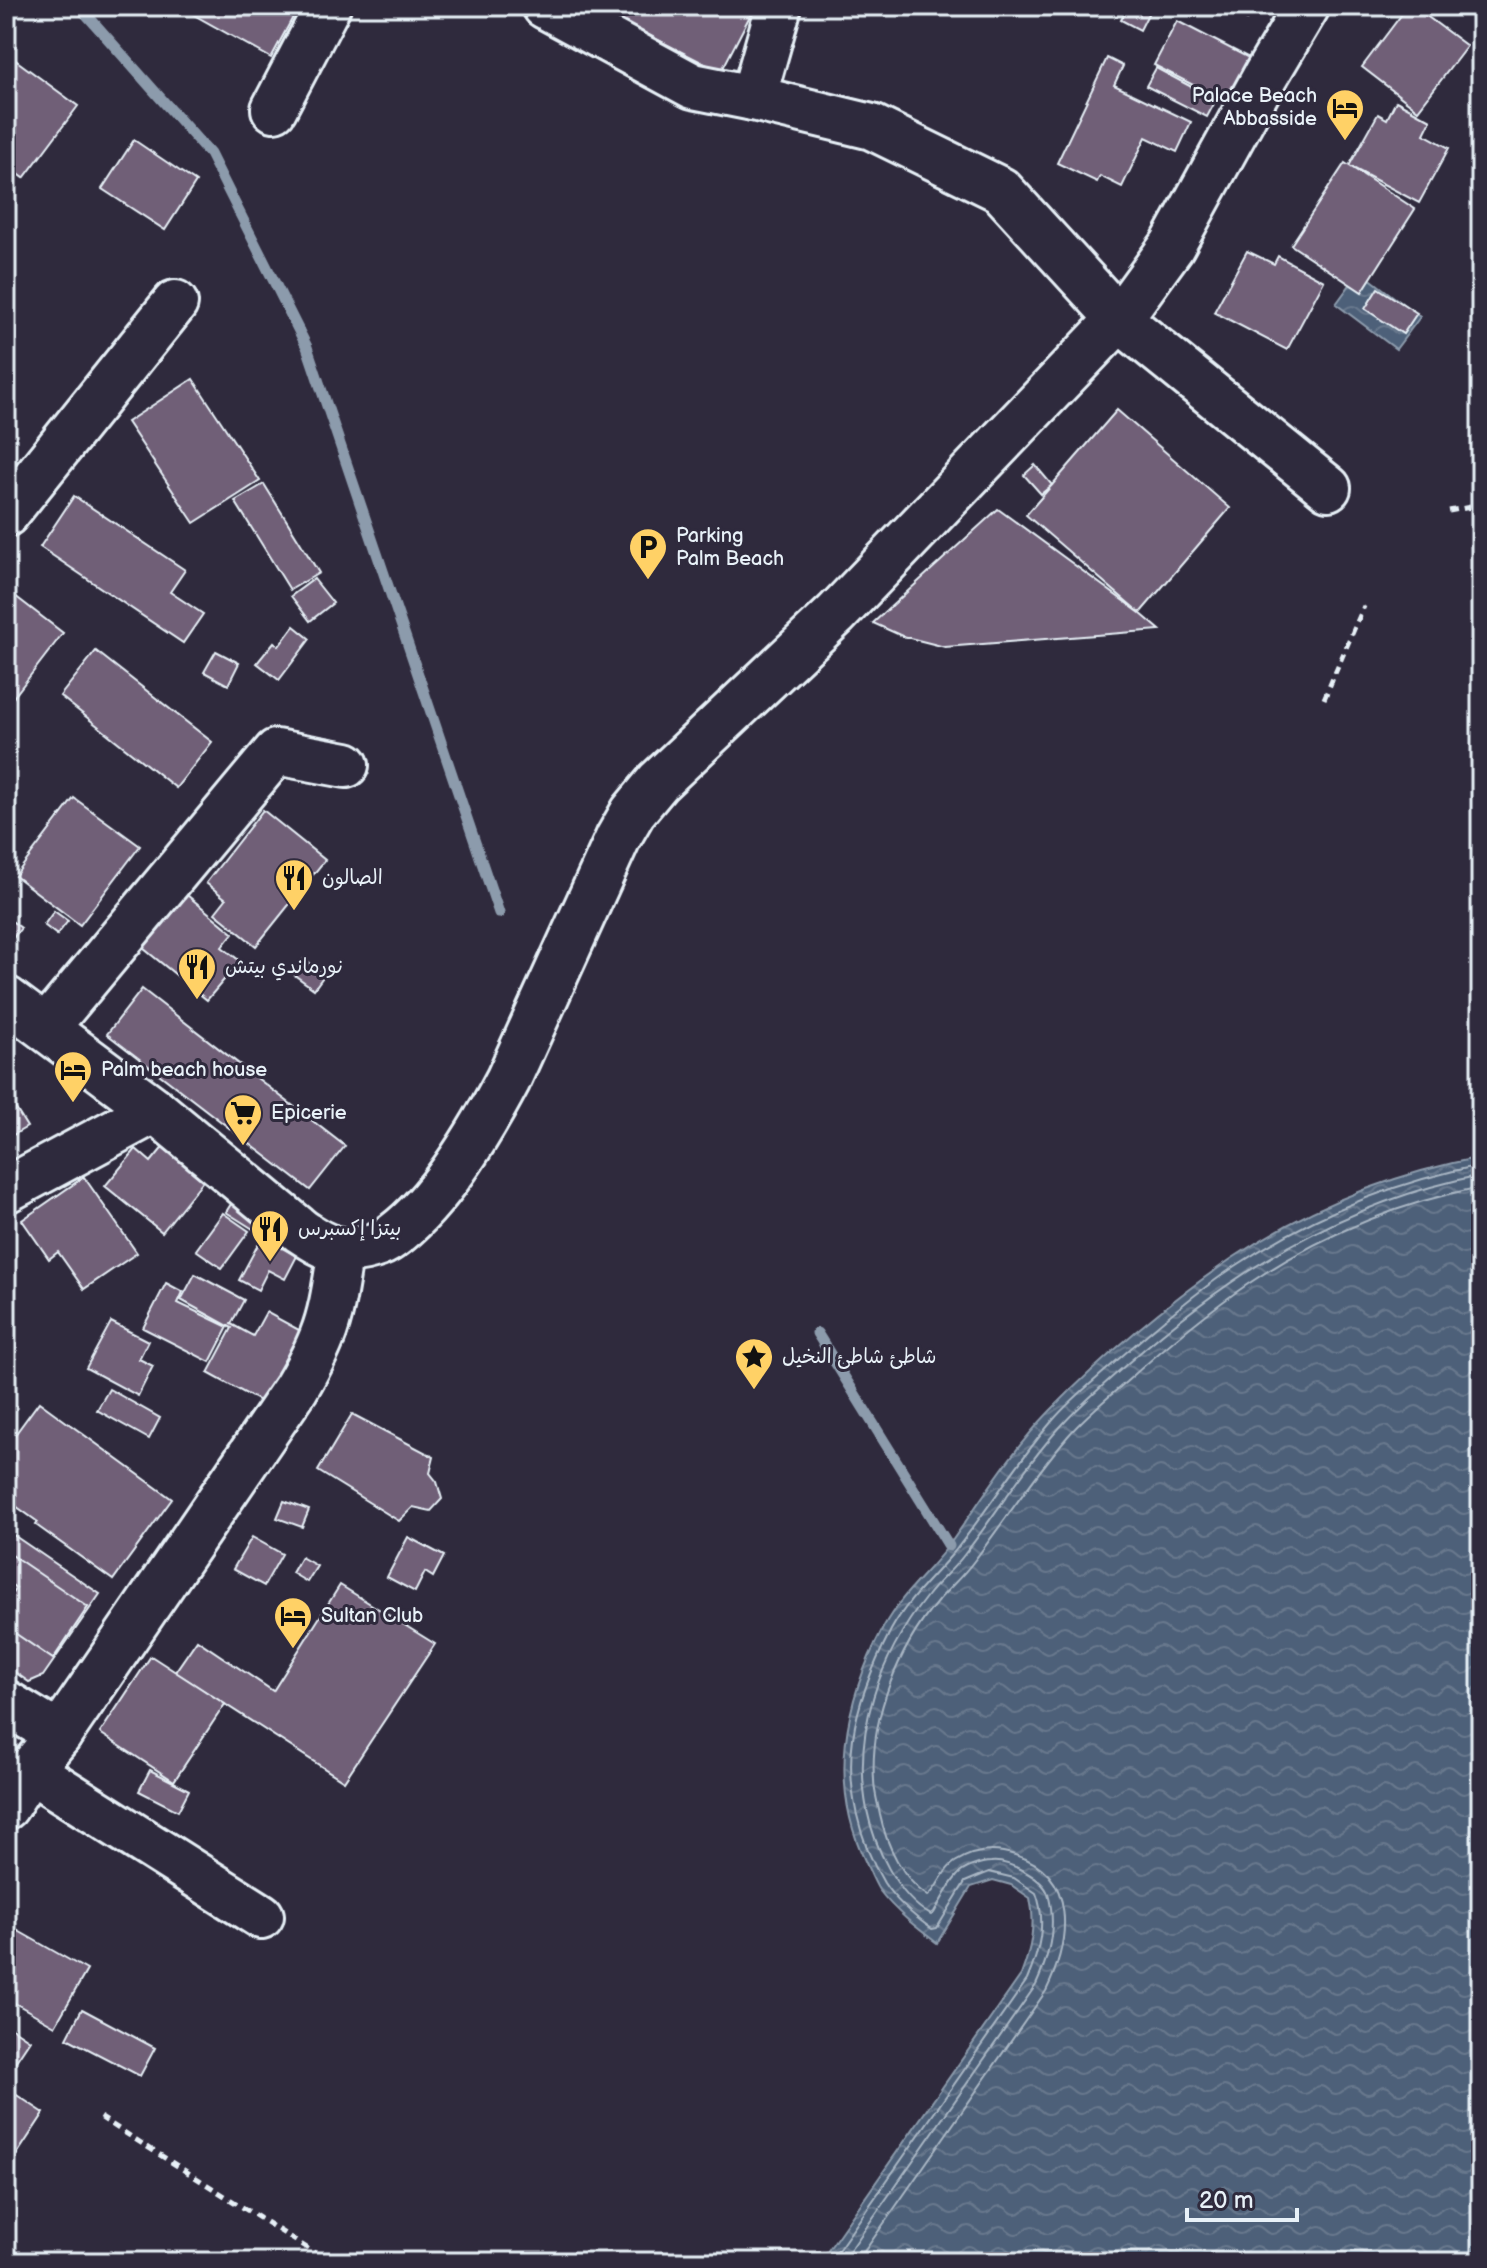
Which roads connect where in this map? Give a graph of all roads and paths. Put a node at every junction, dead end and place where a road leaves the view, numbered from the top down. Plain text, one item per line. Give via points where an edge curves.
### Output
1 (328, 6) edge
2 (545, 6) edge
3 (779, 6) edge
4 (1307, 6) edge
5 (753, 98) junction
6 (274, 109) dead end
7 (175, 303) dead end
8 (1119, 319) junction
9 (1328, 488) dead end
10 (1481, 505) edge
11 (1449, 511) dead end
12 (6, 514) edge
13 (1364, 606) dead end
14 (1324, 699) dead end
15 (346, 765) dead end
16 (6, 999) edge
17 (46, 1028) junction
18 (155, 1110) junction
19 (6, 1190) edge
20 (341, 1250) junction
21 (6, 1703) edge
22 (59, 1735) junction
23 (30, 1770) junction
24 (6, 1807) edge
25 (261, 1916) dead end
26 (100, 2117) dead end
27 (329, 2262) edge

1 - 6 street
2 - 5 street via 693,86
3 - 5 street
4 - 8 street via 1172,246
5 - 8 street via 872,127 1001,190
7 - 12 street
8 - 9 street
8 - 20 street via 836,614 658,782 633,812 508,1080 451,1172 429,1201 384,1242
10 - 11 path
13 - 14 path
15 - 17 street via 276,752
16 - 17 street
17 - 18 street
18 - 19 street
18 - 20 street via 301,1231
20 - 22 street via 323,1335 296,1388
21 - 22 street
22 - 23 street
23 - 24 street
23 - 25 street
26 - 27 path

